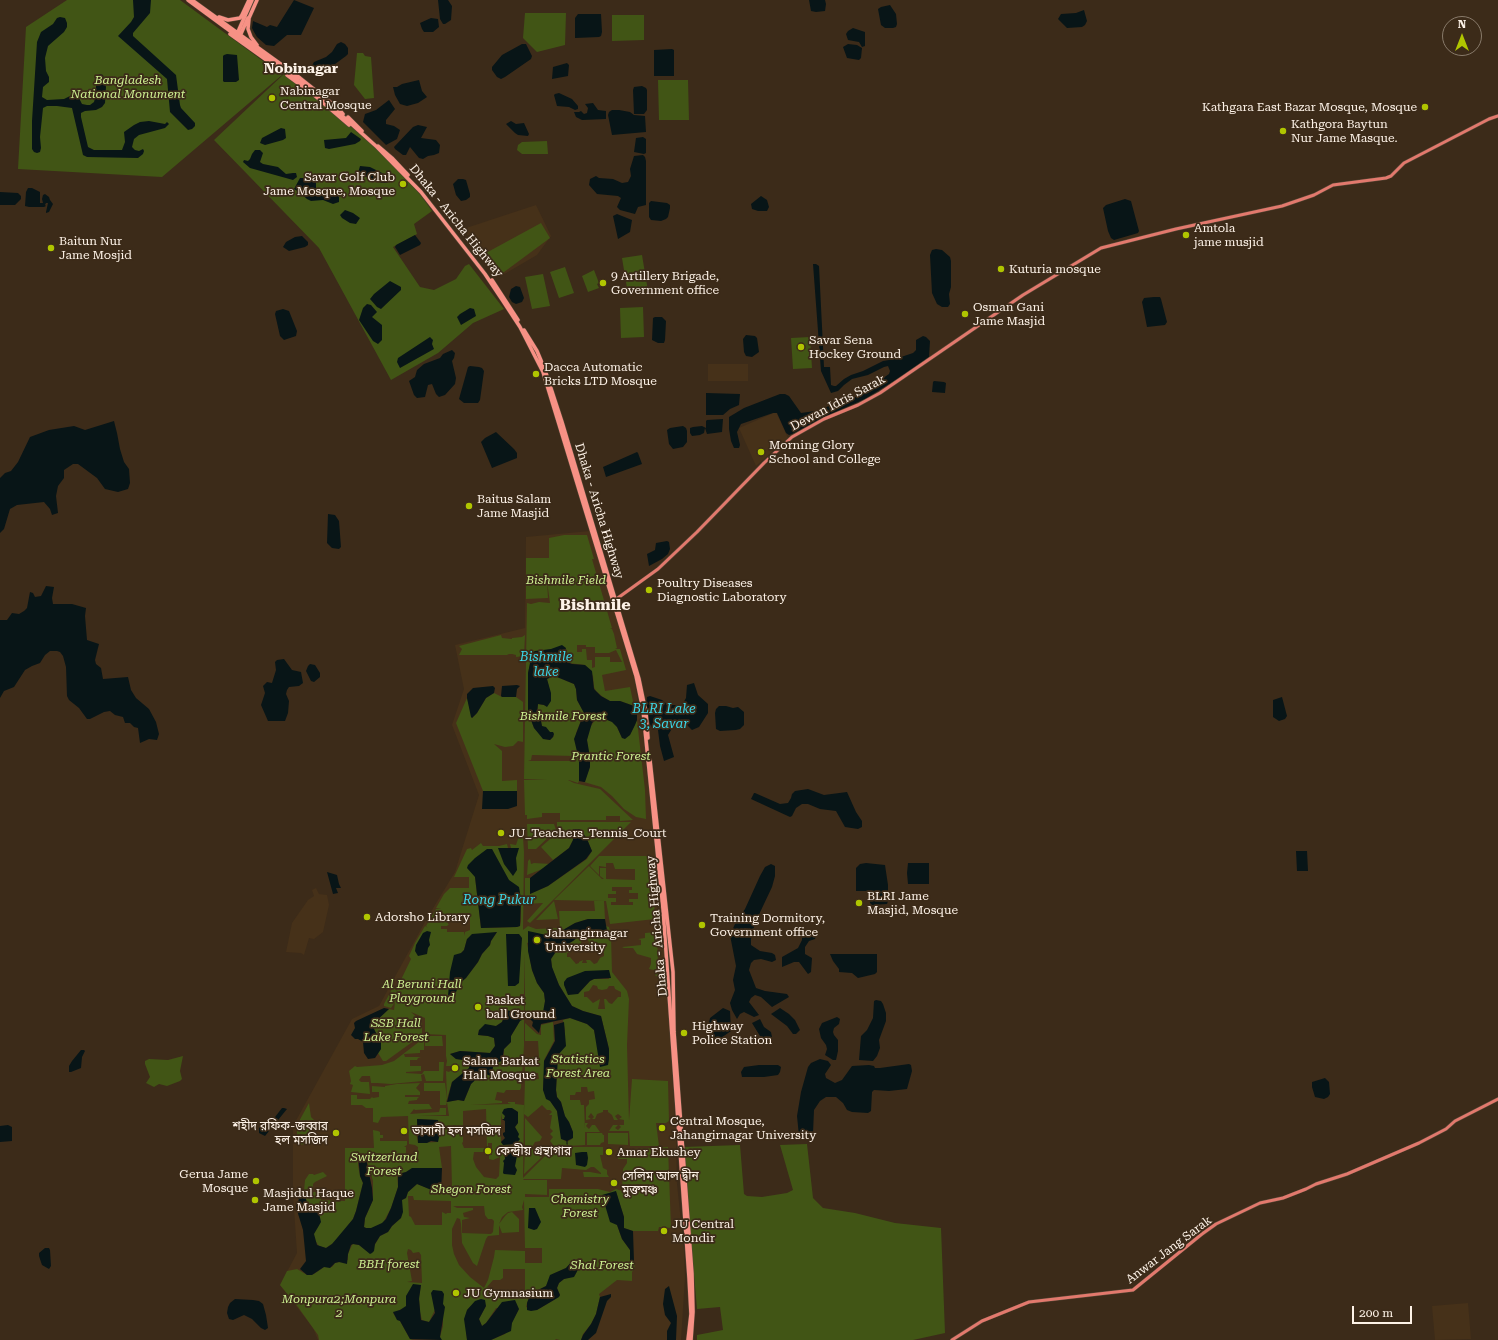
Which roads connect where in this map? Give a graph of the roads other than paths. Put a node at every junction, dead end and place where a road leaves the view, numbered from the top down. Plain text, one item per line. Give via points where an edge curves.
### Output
1 (184, 0) edge
2 (188, 0) edge
3 (192, 0) edge
4 (250, 0) edge
5 (256, 0) edge
6 (204, 9) junction
7 (239, 34) junction
8 (259, 48) junction
9 (1498, 116) edge
10 (360, 132) junction
11 (386, 154) junction
12 (615, 600) junction
13 (1498, 1099) edge
14 (678, 1100) junction
15 (689, 1340) edge
16 (952, 1340) edge

1 - 10 highway via 305,88
2 - 7 highway
3 - 6 highway, Dhaka - Aricha Highway
4 - 6 highway via 242,15 235,20 225,20
4 - 7 highway
5 - 7 highway
5 - 8 highway via 248,29
6 - 7 highway, Dhaka - Aricha Highway
7 - 8 highway, Dhaka - Aricha Highway
7 - 10 highway via 310,88
8 - 11 highway, Dhaka - Aricha Highway via 329,100
9 - 12 main road, Dewan Idris Sarak via 1404,163 1386,178 1333,185 1314,195 1282,206 1138,238 1089,254 1023,295 871,398 792,437 658,569
10 - 11 highway
11 - 12 highway, Dhaka - Aricha Highway via 432,202 479,263 512,310 536,351 552,390
11 - 14 highway, Dhaka - Aricha Highway via 421,192 485,274 520,328 543,372 636,676 643,710
12 - 14 highway, Dhaka - Aricha Highway via 639,678 646,713 672,967
13 - 16 main road, Anwar Jang Sarak via 1419,1143 1283,1198 1260,1203 1216,1224 1133,1290 1029,1302 992,1316
14 - 15 highway, Dhaka - Aricha Highway via 692,1274 693,1312

